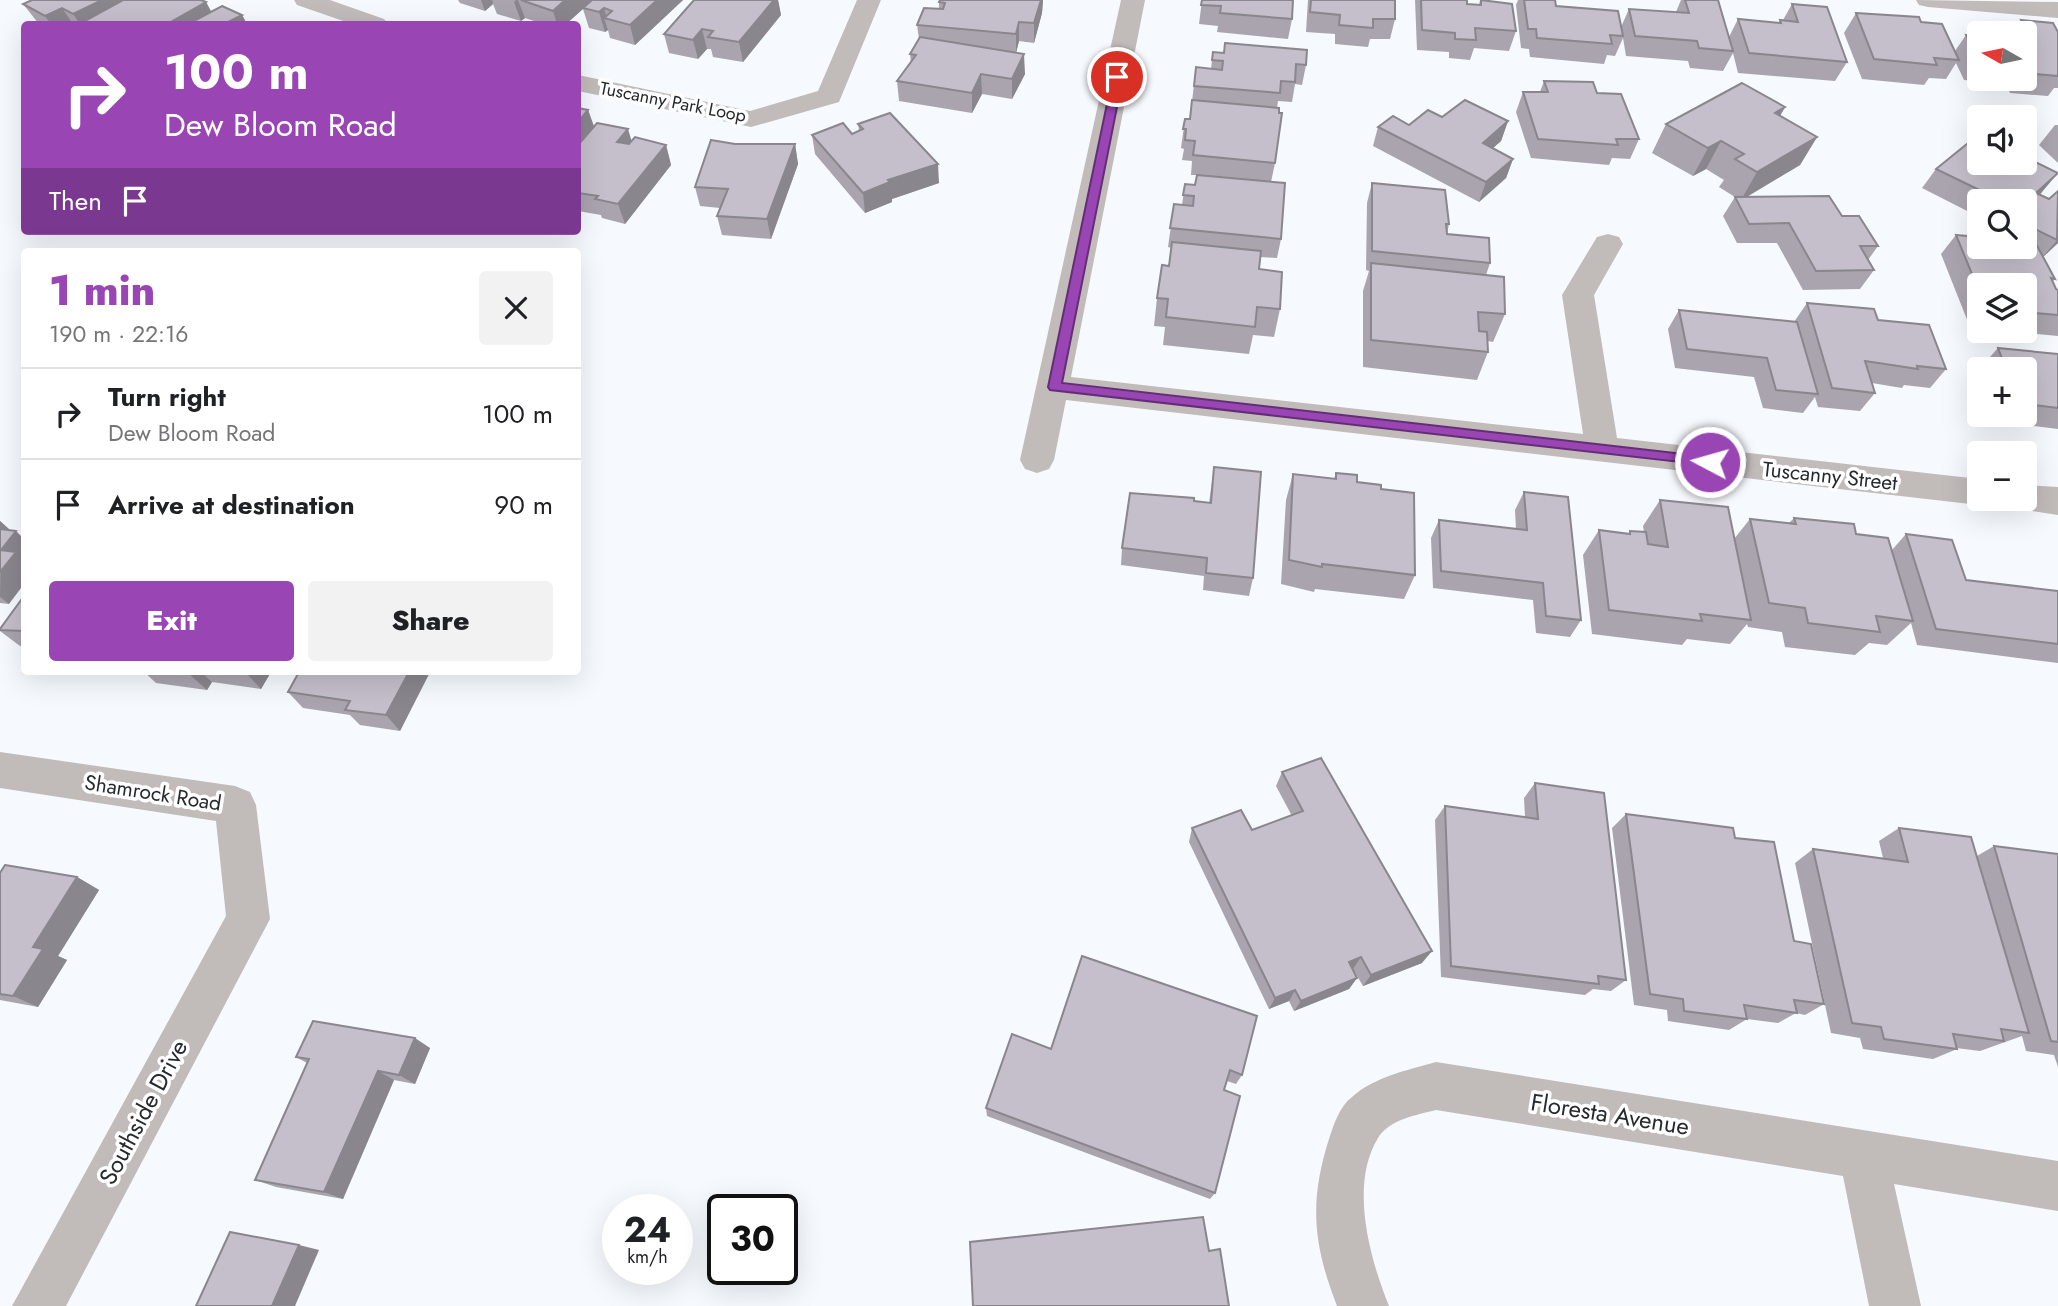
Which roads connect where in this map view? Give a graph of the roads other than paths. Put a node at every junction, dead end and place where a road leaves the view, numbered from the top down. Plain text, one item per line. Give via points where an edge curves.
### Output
1 (306, 0) edge
2 (869, 0) edge
3 (1133, 0) edge
4 (1928, 0) edge
5 (2058, 10) edge
6 (366, 21) edge
7 (581, 84) edge
8 (1608, 244) dead end
9 (1054, 387) junction
10 (1602, 450) junction
11 (1037, 460) dead end
12 (1967, 491) edge
13 (2037, 499) edge
14 (2058, 501) edge
15 (0, 770) edge
16 (248, 919) joint
17 (1863, 1156) junction
18 (2058, 1186) edge
19 (38, 1306) edge
20 (1363, 1306) edge
21 (1895, 1306) edge

1 - 6 street
2 - 7 street, Tuscanny Park Loop via 828,96 751,119
3 - 9 street
4 - 5 street
8 - 10 street via 1578,295
9 - 10 street, Tuscanny Street
9 - 11 street
10 - 12 street, Tuscanny Street
13 - 14 street
15 - 16 street, Shamrock Road via 235,805
16 - 19 street, Southside Drive
17 - 18 street, Floresta Avenue
17 - 20 street, Floresta Avenue via 1436,1086 1397,1097 1362,1119 1344,1162 1337,1221 1346,1268
17 - 21 street

